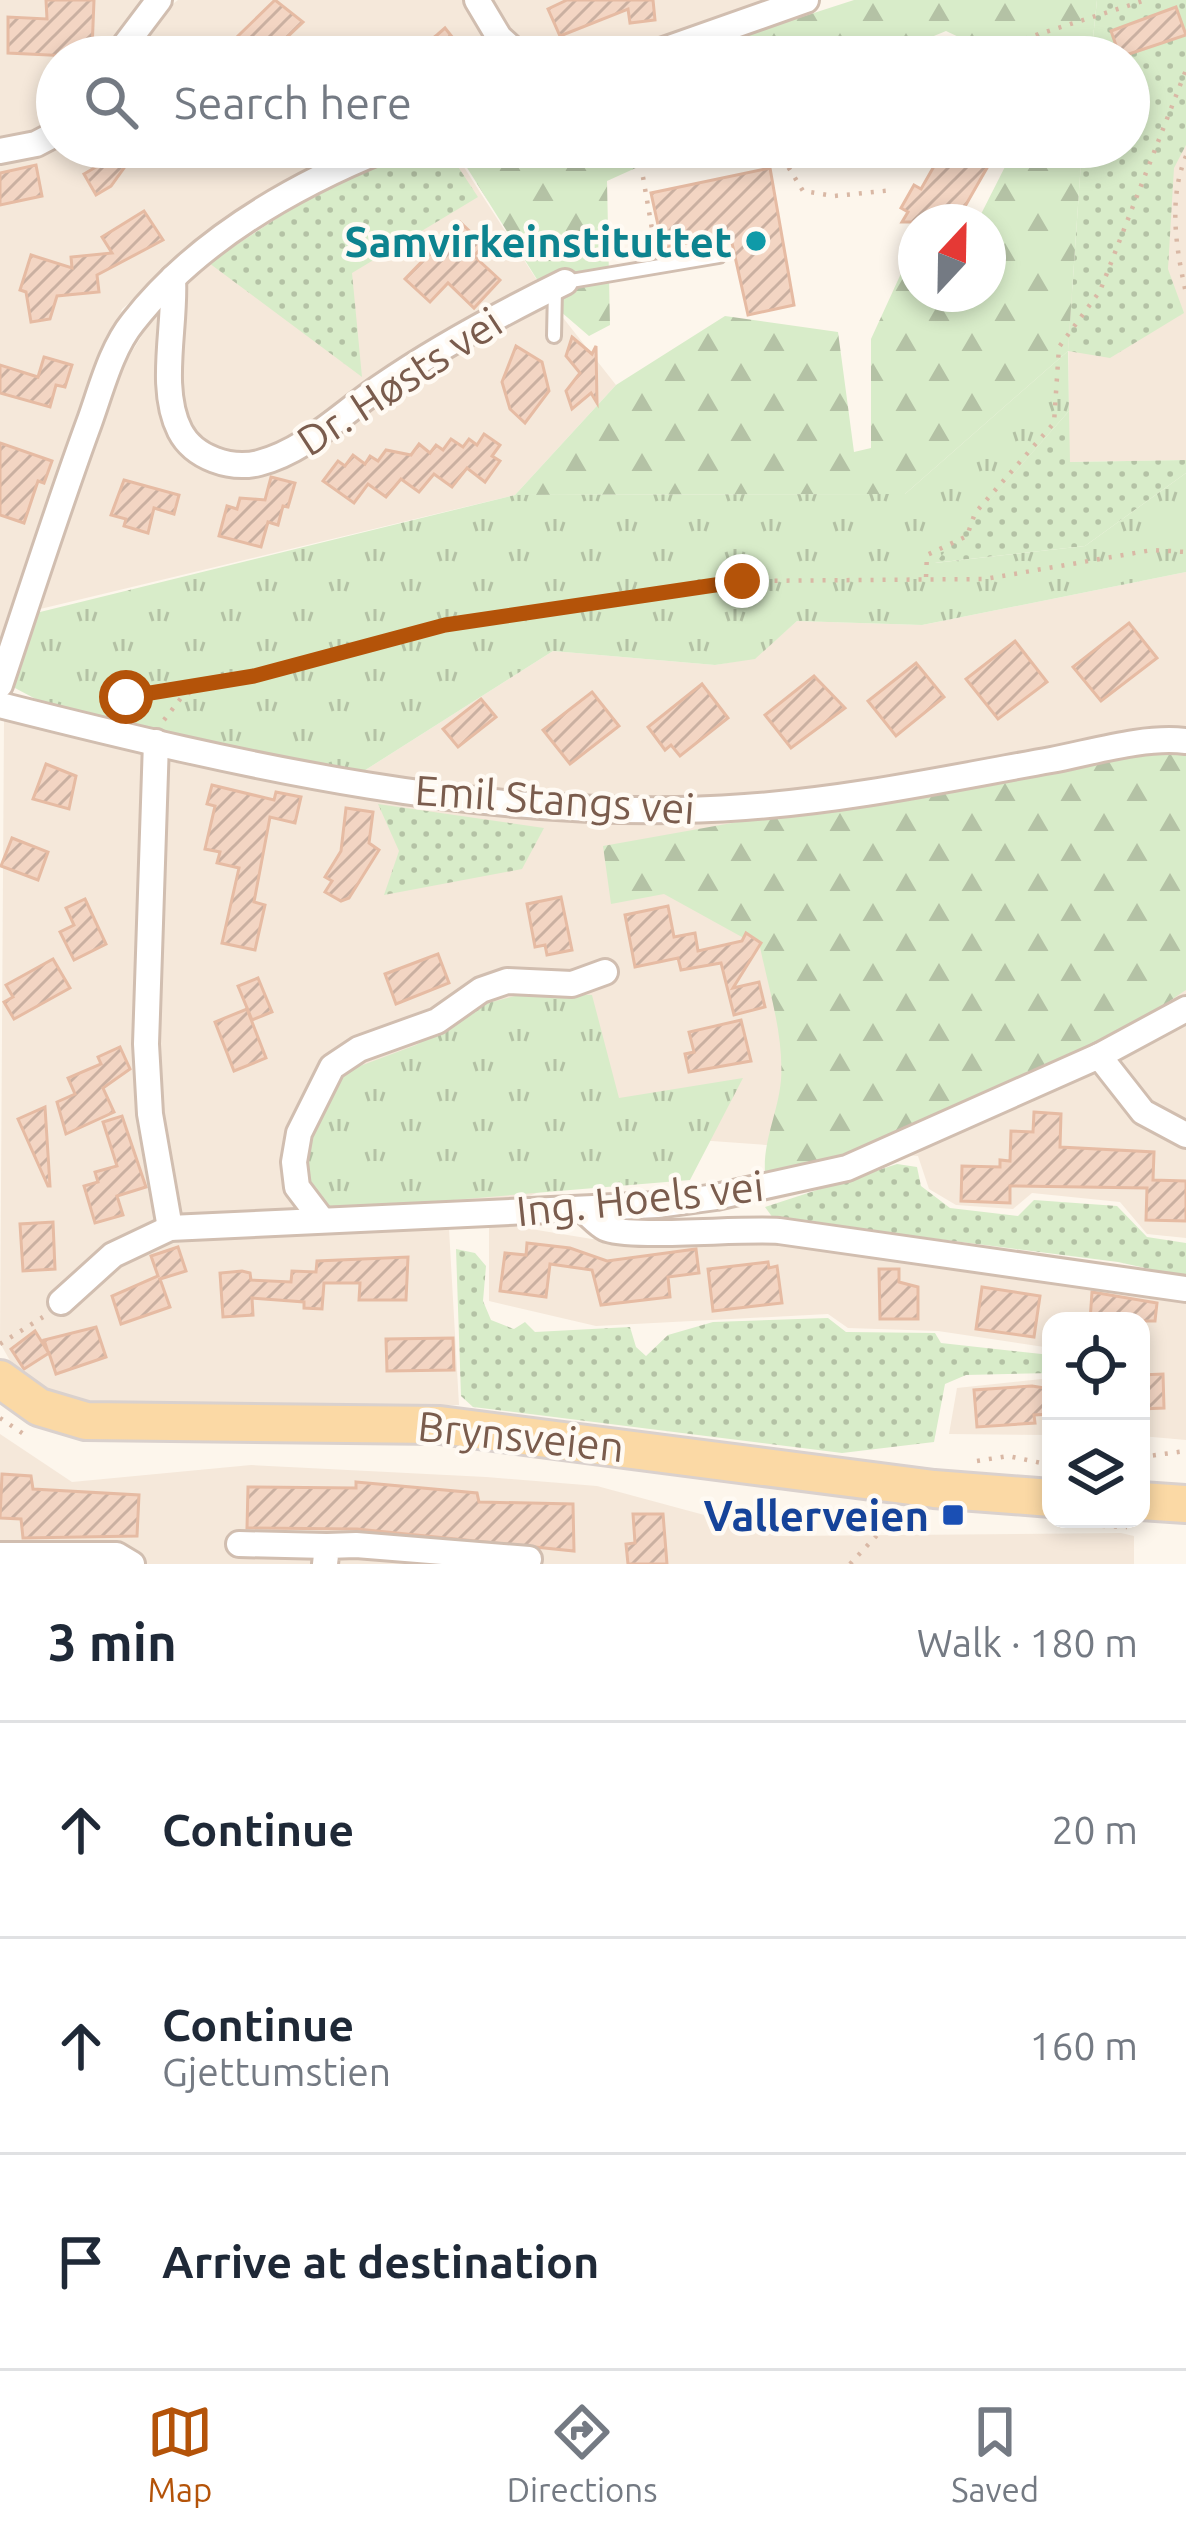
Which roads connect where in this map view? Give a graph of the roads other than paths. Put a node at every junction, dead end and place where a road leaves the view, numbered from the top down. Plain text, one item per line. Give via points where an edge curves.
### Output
1 (159, 0) edge
2 (477, 0) edge
3 (806, 0) edge
4 (132, 36) edge
5 (498, 36) edge
6 (704, 36) edge
7 (36, 144) edge
8 (0, 151) edge
9 (343, 168) edge
10 (719, 256) dead end
11 (173, 278) junction
12 (560, 284) junction
13 (554, 336) dead end
14 (0, 685) edge
15 (0, 704) edge
16 (1186, 741) edge
17 (156, 742) junction
18 (605, 972) dead end
19 (1186, 1009) edge
20 (1099, 1056) junction
21 (1186, 1135) edge
22 (582, 1209) junction
23 (322, 1220) junction
24 (170, 1228) junction
25 (1186, 1289) edge
26 (61, 1302) road end
27 (0, 1379) edge
28 (1186, 1504) edge
29 (1042, 1508) edge
30 (1150, 1511) edge
31 (239, 1544) dead end
32 (0, 1555) edge
33 (326, 1555) edge
34 (529, 1559) dead end
35 (132, 1564) edge

1 - 4 street
2 - 5 street
3 - 6 street
7 - 8 street
9 - 11 street via 290,192
10 - 12 lane
11 - 12 street, Dr. Høsts vei via 172,409 194,448 233,466 280,456 441,349
11 - 14 street via 130,325 107,374
12 - 13 lane
15 - 17 street, Emil Stangs vei
16 - 17 street, Emil Stangs vei via 850,795 643,813 442,797
17 - 24 street via 146,1044
18 - 23 street via 572,984 529,980 481,990 437,1021 332,1067 307,1113 294,1162 297,1187
19 - 20 street
20 - 21 street via 1143,1112
20 - 22 street, Ing. Hoels vei via 847,1168 716,1198
22 - 23 street, Ing. Hoels vei
22 - 25 street via 605,1228 779,1231
23 - 24 street, Ing. Hoels vei
24 - 26 street, Ing. Hoels vei via 113,1255
27 - 29 main road, Brynsveien via 39,1407 86,1421 440,1425
28 - 30 main road
31 - 33 street
32 - 35 street via 117,1555
33 - 34 street

